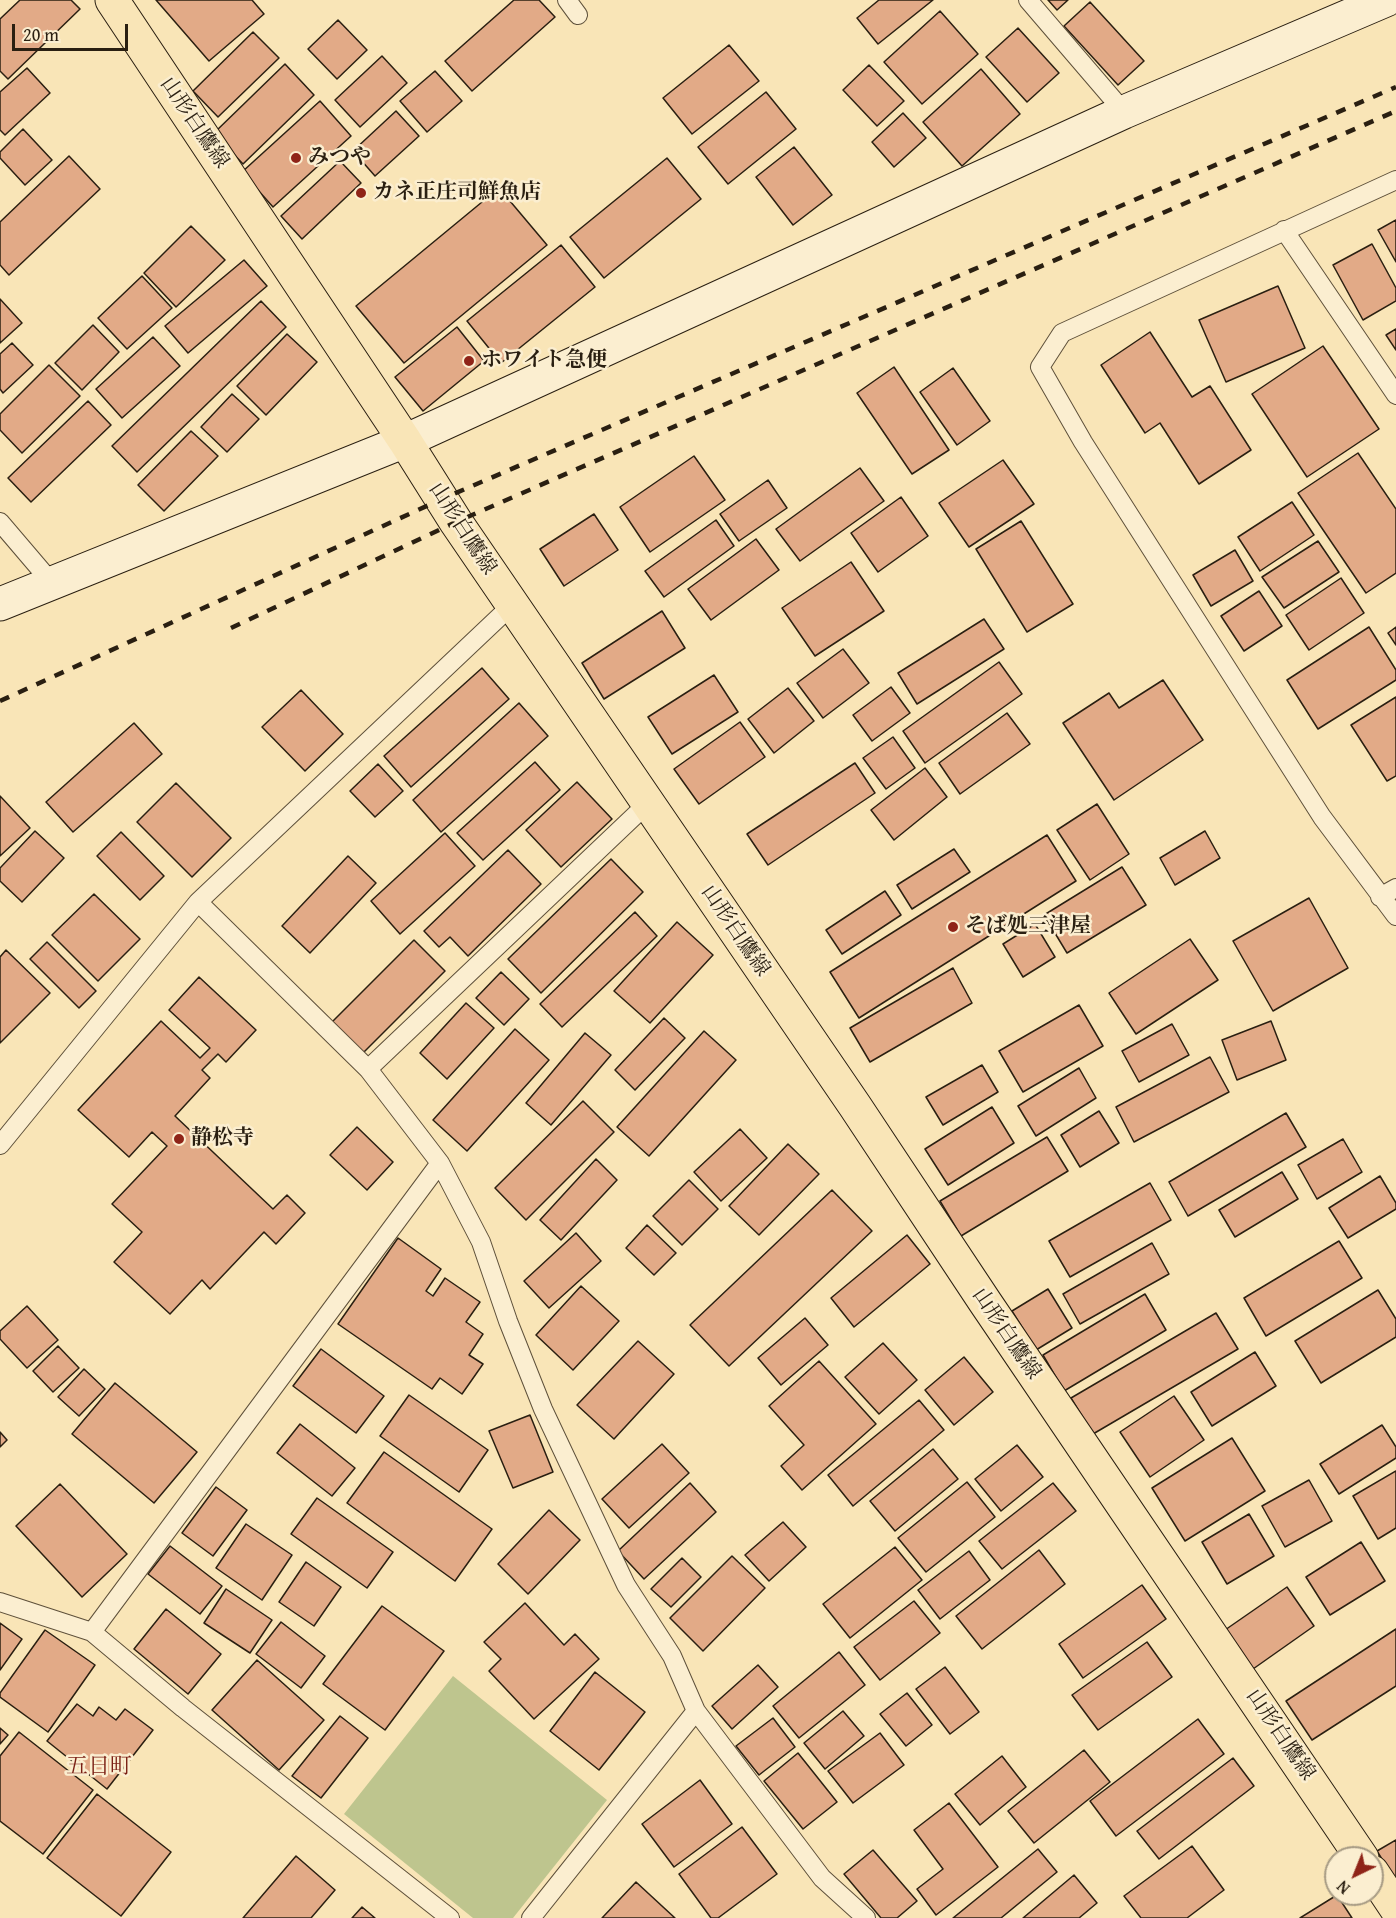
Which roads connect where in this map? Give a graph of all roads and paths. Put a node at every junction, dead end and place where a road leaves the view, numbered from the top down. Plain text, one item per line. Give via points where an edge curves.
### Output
1 (1028, 0) edge
2 (1386, 0) edge
3 (123, 5) edge
4 (1124, 112) junction
5 (1396, 180) edge
6 (1284, 230) junction
7 (1396, 395) edge
8 (405, 441) junction
9 (0, 522) edge
10 (52, 583) junction
11 (0, 604) edge
12 (512, 605) junction
13 (647, 804) junction
14 (1388, 892) edge
15 (198, 902) junction
16 (1396, 916) edge
17 (368, 1069) junction
18 (0, 1146) edge
19 (440, 1163) junction
20 (0, 1602) edge
21 (92, 1632) junction
22 (696, 1711) junction
23 (1354, 1846) edge
24 (1384, 1890) edge
25 (1396, 1908) edge
26 (450, 1918) edge
27 (531, 1918) edge
28 (866, 1918) edge

1 - 4 lane
2 - 4 street
3 - 8 main road, 山形白鷹線
4 - 8 street
5 - 6 lane
6 - 7 lane
6 - 14 lane via 1062,333 1040,367 1083,442 1322,817
8 - 10 street
8 - 12 main road, 山形白鷹線
9 - 10 lane
10 - 11 street
12 - 13 main road, 山形白鷹線
12 - 15 lane
13 - 17 lane
13 - 23 main road, 山形白鷹線
14 - 16 lane
15 - 17 lane
15 - 18 lane
17 - 19 lane
19 - 21 lane
19 - 22 lane via 481,1242 543,1409 626,1585 672,1656
20 - 21 lane
21 - 26 lane
22 - 27 lane
22 - 28 lane via 822,1878
24 - 25 main road

